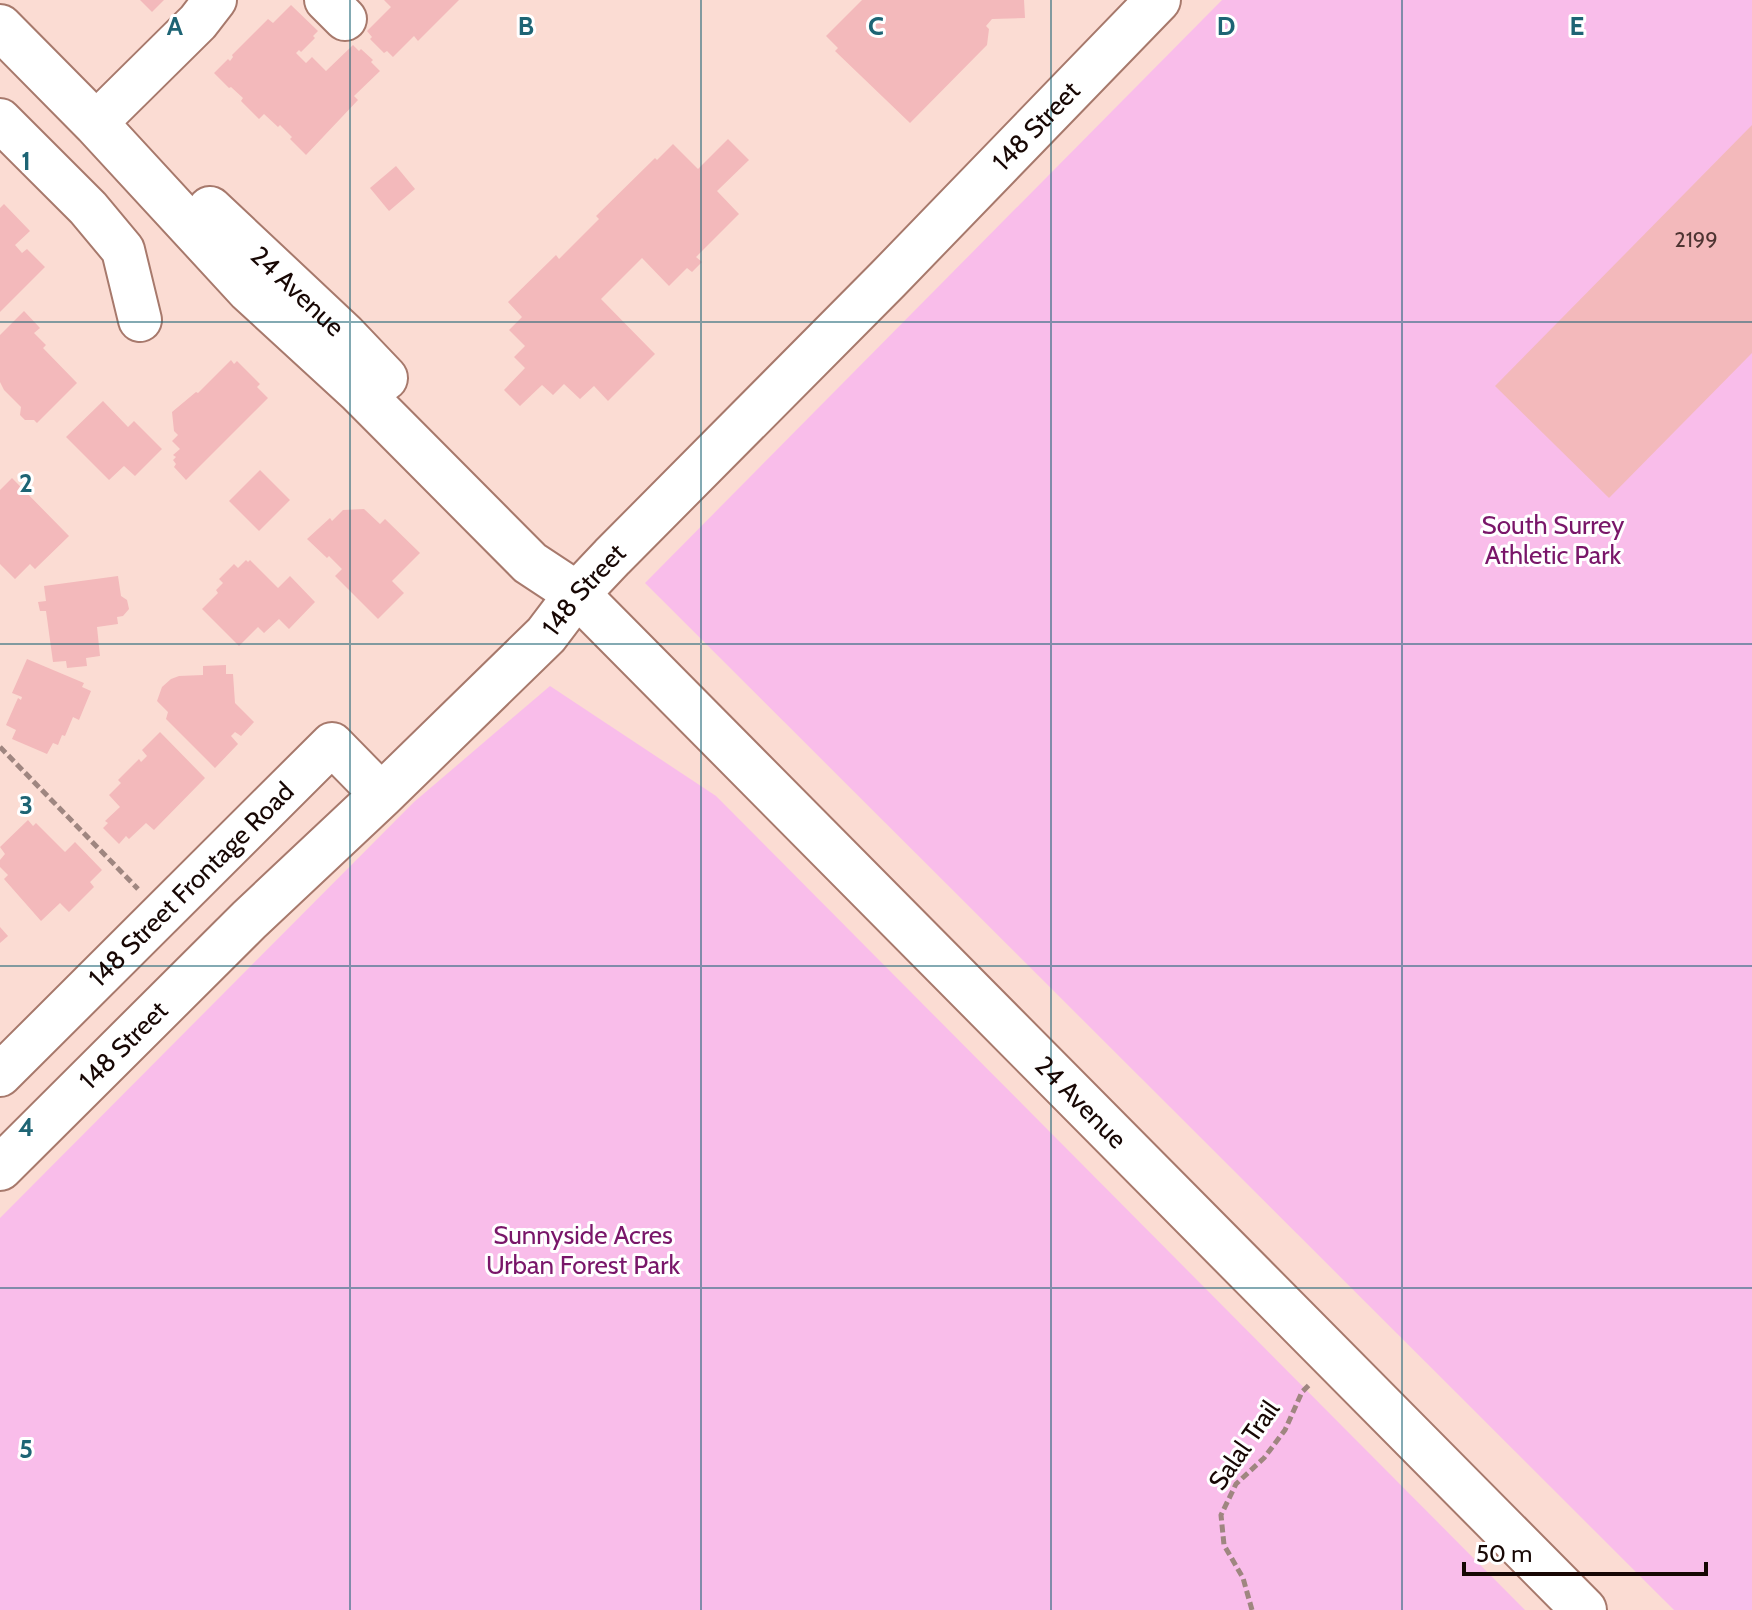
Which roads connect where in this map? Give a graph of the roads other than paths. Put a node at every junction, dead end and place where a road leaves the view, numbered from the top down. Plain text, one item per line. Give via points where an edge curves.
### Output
1 (215, 0) edge
2 (1158, 0) edge
3 (0, 4) edge
4 (0, 27) edge
5 (108, 111) junction
6 (0, 120) edge
7 (140, 320) dead end
8 (577, 594) junction
9 (382, 795) junction
10 (0, 1075) edge
11 (0, 1168) edge
12 (1584, 1610) edge

1 - 5 street
2 - 8 main road, 148 Street
3 - 5 main road, 24 Avenue
4 - 8 main road, 24 Avenue via 249,290 359,391 530,563
5 - 8 main road, 24 Avenue via 344,335 550,546
6 - 7 street via 123,250
8 - 9 main road, 148 Street via 546,635
8 - 12 main road, 24 Avenue
9 - 10 street, 148 Street Frontage Road via 332,744
9 - 11 main road, 148 Street

